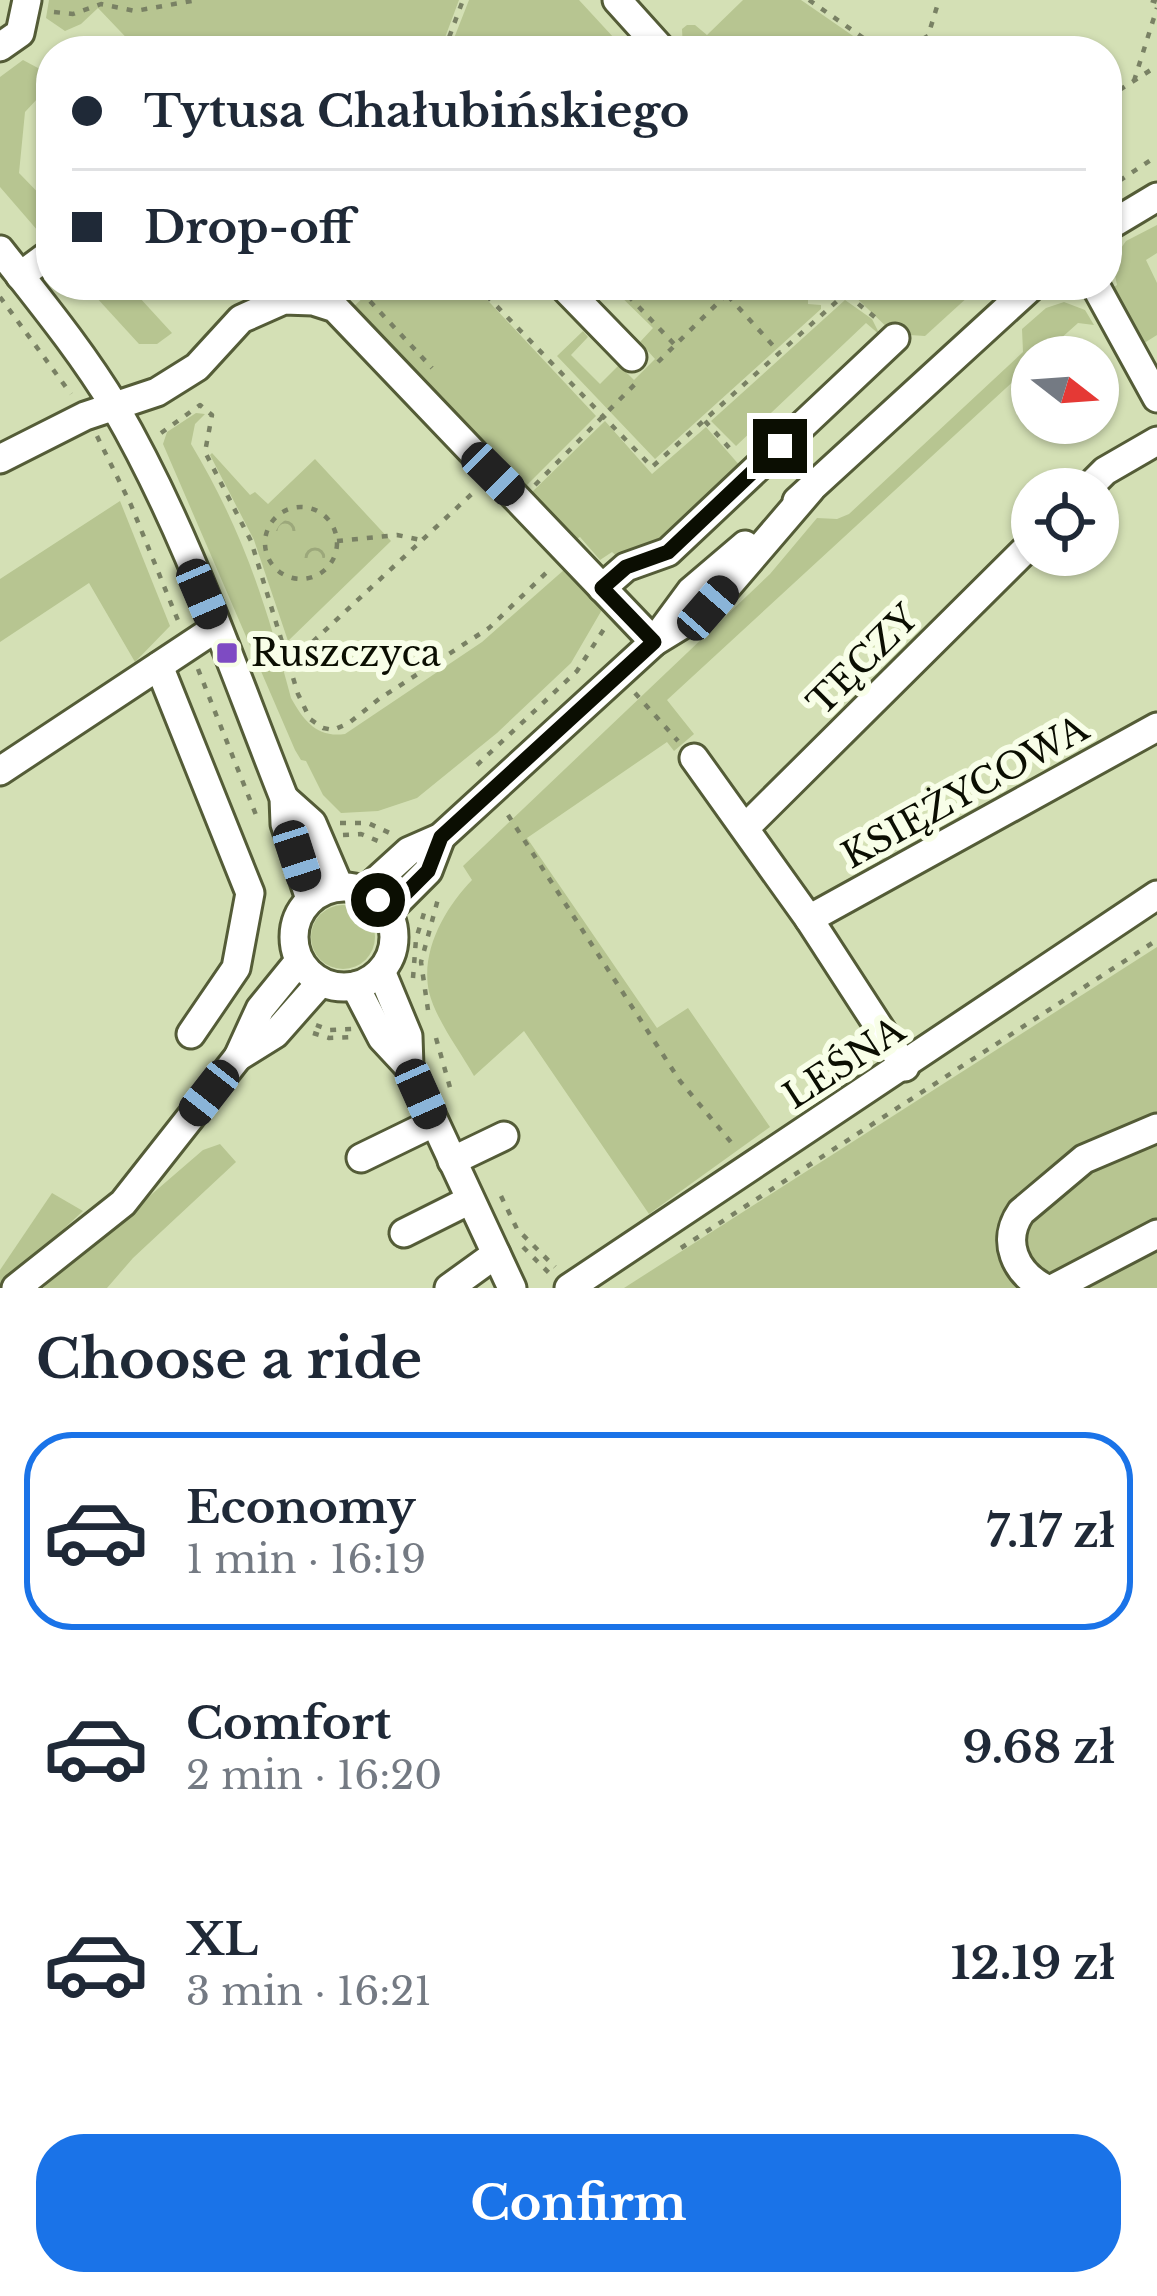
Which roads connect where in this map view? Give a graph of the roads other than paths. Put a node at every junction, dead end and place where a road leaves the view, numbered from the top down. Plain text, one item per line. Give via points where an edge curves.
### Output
1 (617, 0) edge
2 (25, 7) edge
3 (649, 36) edge
4 (0, 47) edge
5 (1157, 197) edge
6 (1122, 218) edge
7 (0, 250) edge
8 (36, 264) edge
9 (20, 276) junction
10 (36, 298) edge
11 (37, 300) edge
12 (576, 300) edge
13 (1017, 300) edge
14 (1103, 300) edge
15 (895, 338) dead end
16 (632, 358) dead end
17 (1157, 398) edge
18 (113, 405) junction
19 (1157, 441) edge
20 (0, 459) edge
21 (1110, 468) edge
22 (1011, 564) edge
23 (602, 588) junction
24 (216, 628) junction
25 (654, 642) junction
26 (159, 666) junction
27 (1157, 727) edge
28 (694, 758) road end
29 (0, 771) edge
30 (284, 798) junction
31 (746, 828) junction
32 (441, 837) junction
33 (352, 889) junction
34 (1157, 895) edge
35 (310, 899) junction
36 (387, 912) junction
37 (808, 920) junction
38 (299, 961) junction
39 (381, 971) junction
40 (321, 982) junction
41 (355, 986) junction
42 (191, 1034) dead end
43 (238, 1057) junction
44 (409, 1066) junction
45 (905, 1067) junction
46 (433, 1123) junction
47 (1157, 1128) edge
48 (504, 1136) dead end
49 (361, 1158) dead end
50 (452, 1161) junction
51 (487, 1196) junction
52 (404, 1232) dead end
53 (1157, 1234) edge
54 (496, 1254) junction
55 (561, 1282) edge
56 (16, 1288) edge
57 (449, 1288) edge
58 (512, 1288) edge
59 (1049, 1288) edge

1 - 3 street
2 - 4 street via 20,33
5 - 6 street
7 - 9 street
8 - 9 street
9 - 10 street
11 - 18 street
12 - 16 street
13 - 25 street via 810,490 708,608
14 - 17 street
15 - 23 street via 668,552 626,567
18 - 20 street
18 - 23 street via 157,392 197,367 241,320 284,300 335,308
18 - 24 street
19 - 21 street
22 - 31 street, TĘCZY
23 - 25 street
24 - 26 street
24 - 30 street
25 - 32 street
26 - 29 street
26 - 42 street via 250,893 236,968
27 - 37 street, KSIĘŻYCOWA
28 - 31 street
30 - 33 street via 312,823
30 - 35 street
31 - 37 street
32 - 33 street
32 - 36 street via 428,871
33 - 35 street
33 - 36 street
34 - 45 street, LEŚNA
35 - 38 street via 293,935
36 - 39 street via 394,943
37 - 45 street
38 - 40 street
38 - 43 street via 260,1010
39 - 41 street
39 - 44 street via 408,1036
40 - 41 street
40 - 43 street via 275,1034
41 - 44 street via 382,1038
43 - 56 street via 123,1203
44 - 46 street
45 - 55 street, LEŚNA
46 - 49 street
46 - 50 street
47 - 59 street via 1084,1159 1015,1220 1012,1250 1025,1274
48 - 50 street
50 - 51 street
51 - 52 street
51 - 54 street
53 - 59 street
54 - 57 street
54 - 58 street

